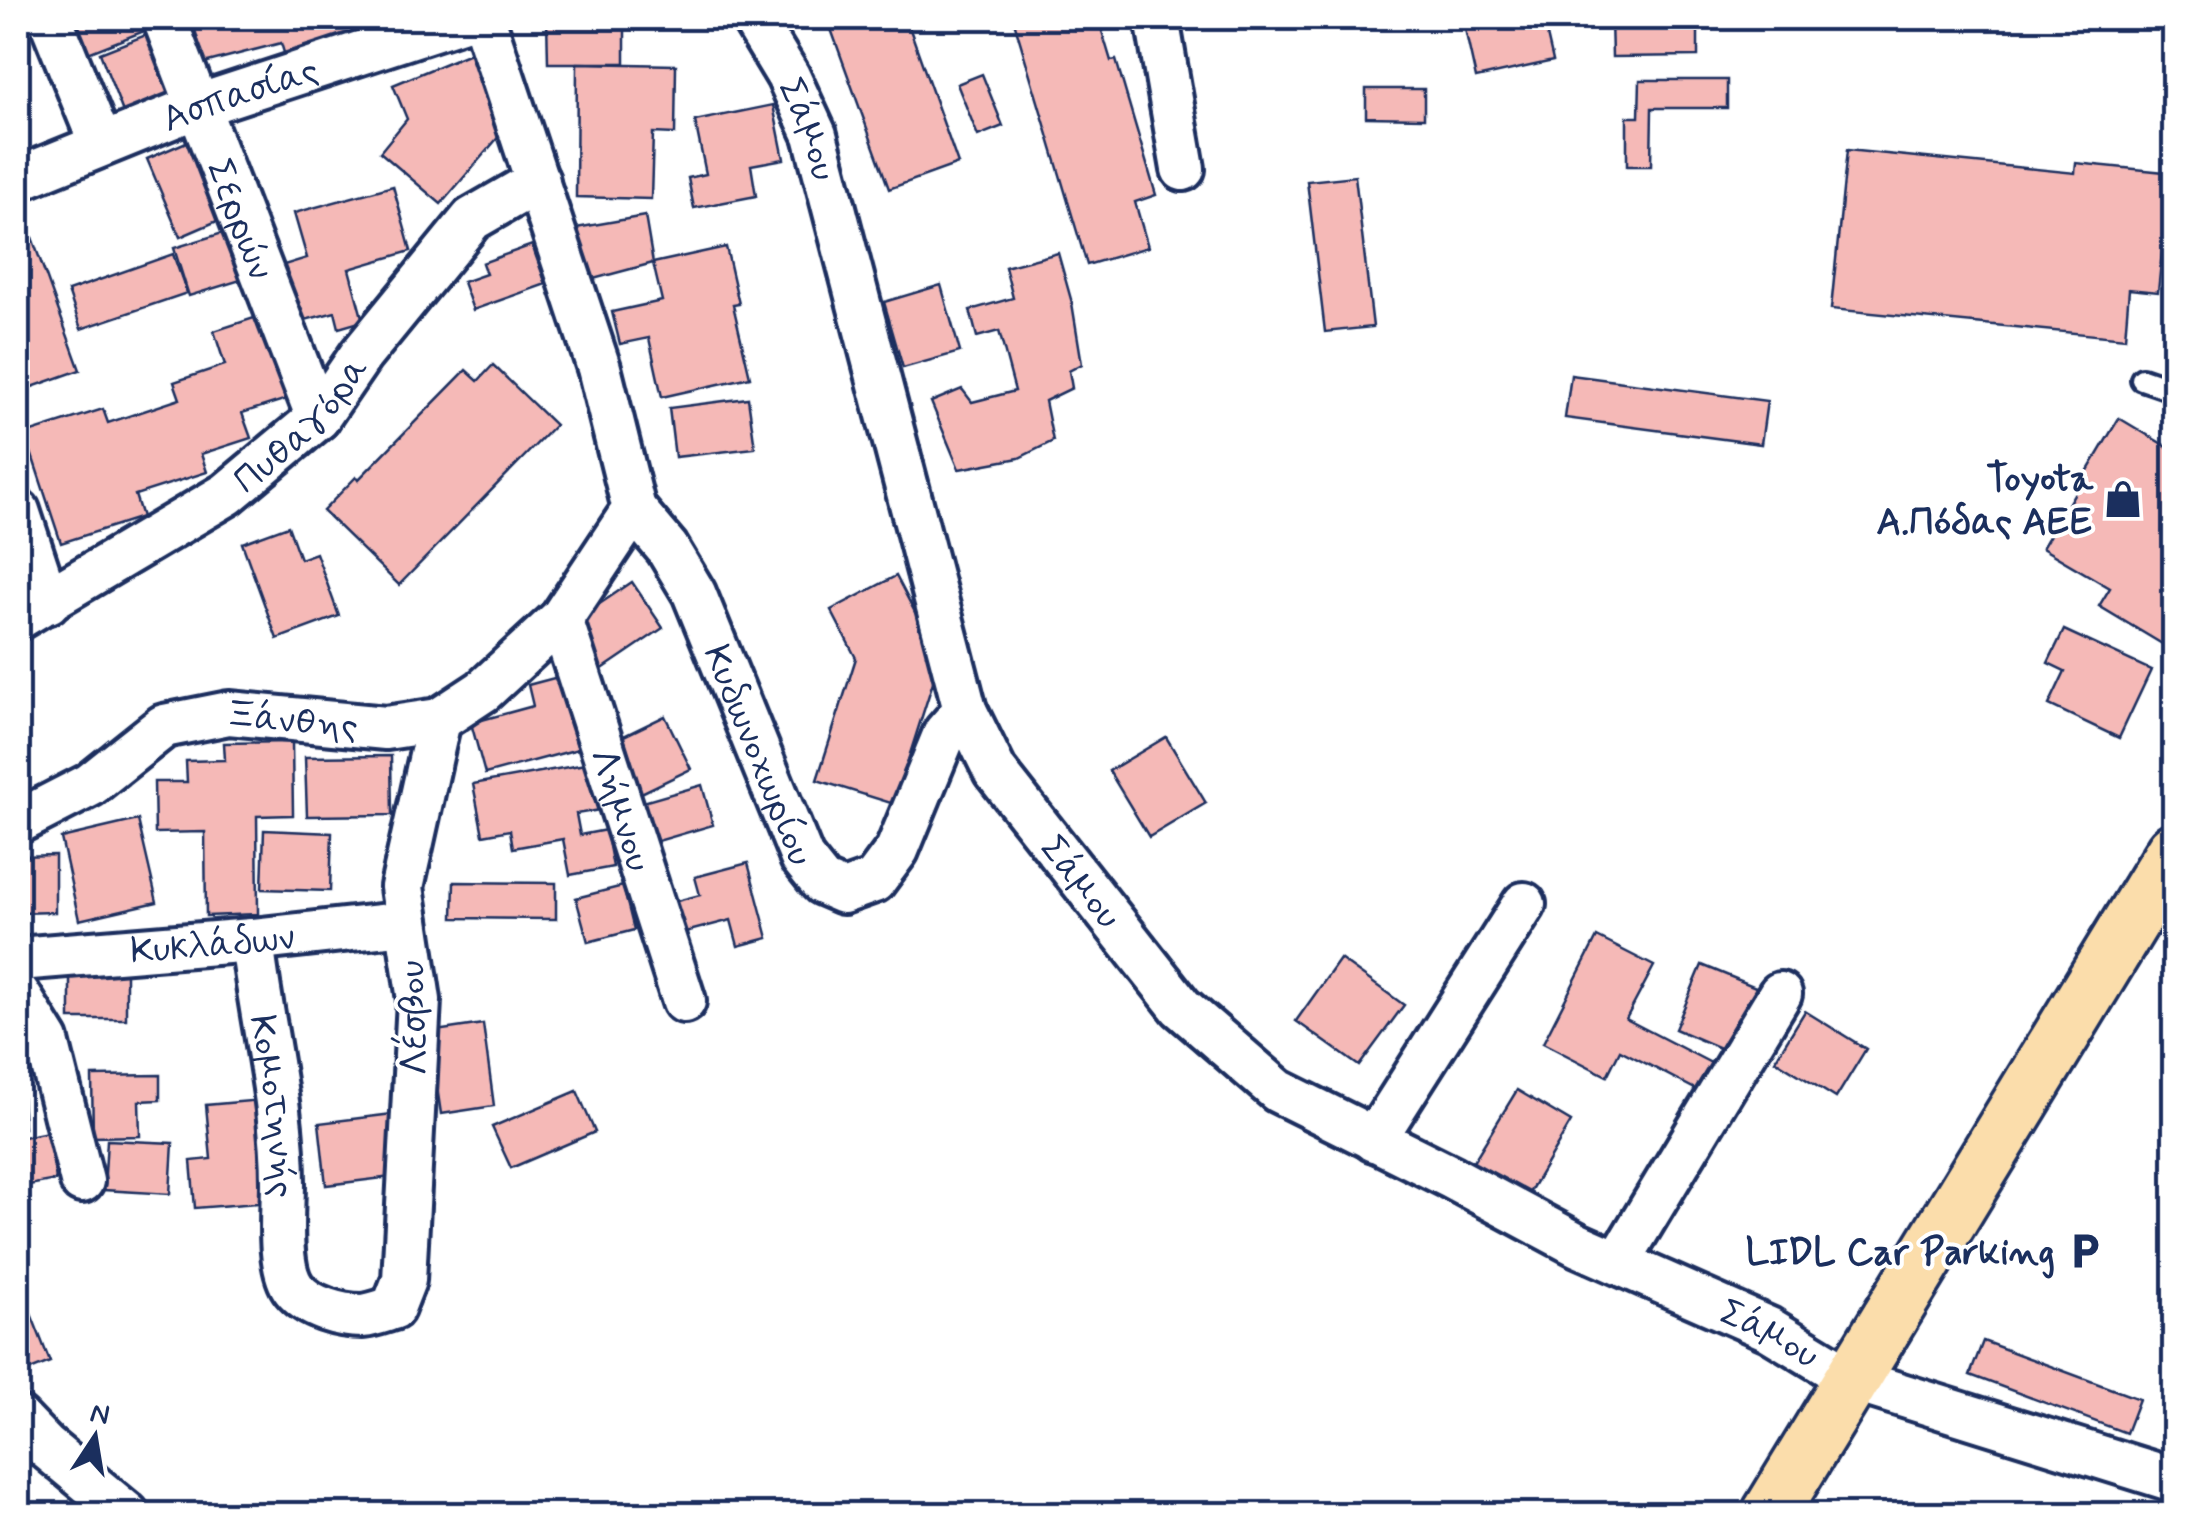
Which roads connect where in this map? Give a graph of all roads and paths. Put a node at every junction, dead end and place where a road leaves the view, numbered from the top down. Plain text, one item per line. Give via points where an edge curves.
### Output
1 (50, 18) edge
2 (164, 18) edge
3 (466, 18) edge
4 (482, 18) edge
5 (753, 18) edge
6 (1156, 18) edge
7 (198, 106) junction
8 (102, 144) junction
9 (1183, 169) dead end
10 (18, 179) edge
11 (538, 180) junction
12 (2142, 379) dead end
13 (2174, 390) edge
14 (318, 418) junction
15 (634, 509) junction
16 (18, 511) edge
17 (33, 610) edge
18 (561, 619) junction
19 (966, 710) junction
20 (439, 720) junction
21 (18, 822) edge
22 (2174, 851) edge
23 (1524, 904) dead end
24 (407, 923) junction
25 (252, 940) junction
26 (18, 960) edge
27 (18, 994) edge
28 (1780, 994) dead end
29 (684, 1001) dead end
30 (1374, 1140) junction
31 (82, 1181) dead end
32 (1619, 1261) junction
33 (287, 1272) joint
34 (1853, 1380) junction
35 (18, 1418) edge
36 (2174, 1480) edge
37 (127, 1514) edge
38 (1770, 1514) edge

1 - 8 street
2 - 7 street, Σερρών
3 - 7 street, Ασπασίας
4 - 11 street, Κυδωνοχωρίου
5 - 19 street, Σάμου via 815,135
6 - 9 street
7 - 8 street, Ασπασίας
7 - 14 street, Σερρών
8 - 10 street, Ασπασίας
11 - 14 street, Πυθαγόρα via 472,219 361,354
11 - 15 street, Κυδωνοχωρίου via 599,368
12 - 13 lane
14 - 17 street, Πυθαγόρα via 226,494
15 - 18 street
15 - 19 street, Κυδωνοχωρίου via 694,593 802,858 822,884 843,892 874,881 897,850 946,733
16 - 17 street
18 - 20 street, Ξάνθης
18 - 29 street, Λήμνου
19 - 30 street, Σάμου via 995,771 1181,1007 1278,1091
20 - 21 street, Ξάνθης via 386,728 230,713 164,726 90,785
20 - 24 street, Λέσβου via 402,887
22 - 34 main road
23 - 30 street
24 - 25 street, Κυκλάδων
24 - 33 street, Λέσβου via 419,1000 404,1280 393,1308 364,1316 320,1309 293,1288
25 - 26 street, Κυκλάδων
25 - 33 street, Κομοτηνής via 280,1104
27 - 31 street via 47,1040
28 - 32 street
30 - 32 street, Σάμου
32 - 34 street, Σάμου via 1770,1329
34 - 36 street, Σάμου
34 - 38 main road
35 - 37 street

